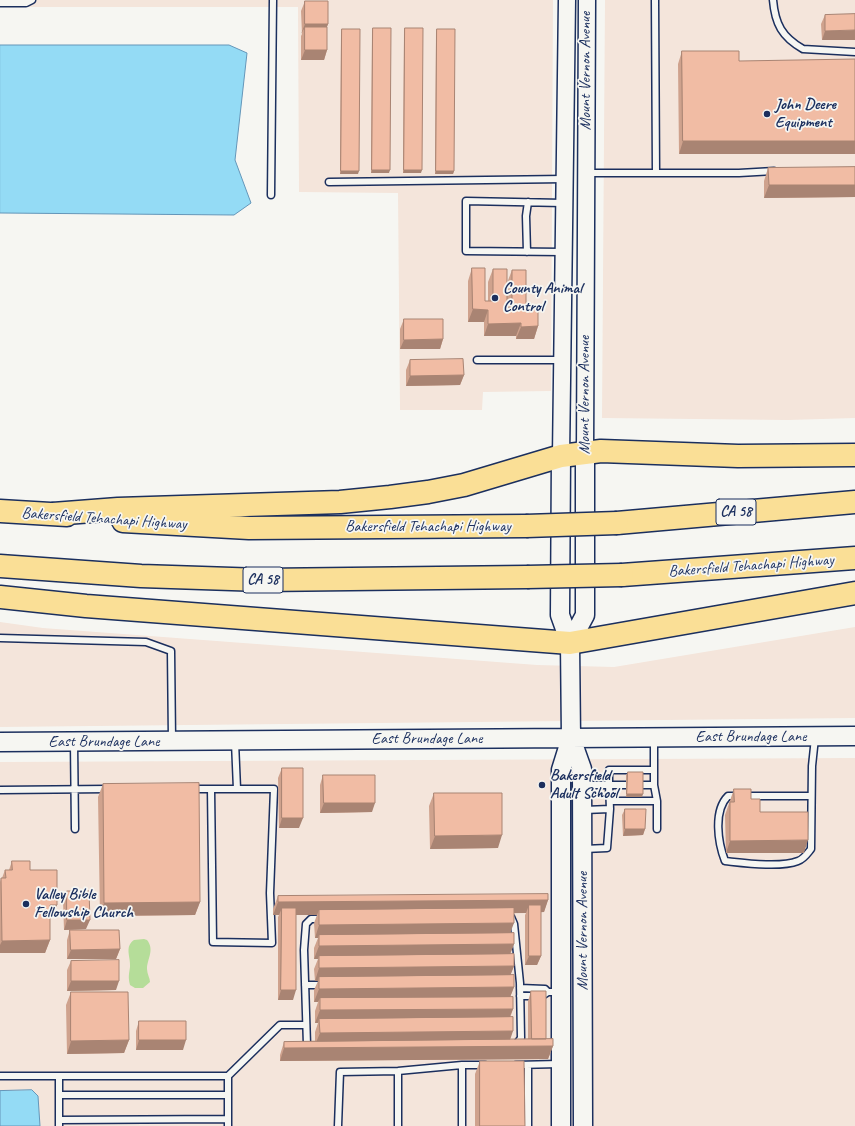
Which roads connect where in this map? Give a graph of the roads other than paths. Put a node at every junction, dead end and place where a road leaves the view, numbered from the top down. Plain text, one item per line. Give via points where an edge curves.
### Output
1 (32, 0) edge
2 (273, 0) edge
3 (567, 0) edge
4 (587, 0) edge
5 (655, 0) edge
6 (773, 0) edge
7 (0, 3) edge
8 (855, 52) edge
9 (780, 171) edge
10 (586, 173) junction
11 (656, 173) junction
12 (565, 179) junction
13 (329, 182) dead end
14 (271, 195) dead end
15 (528, 202) junction
16 (565, 203) junction
17 (527, 252) junction
18 (564, 252) junction
19 (586, 316) junction
20 (478, 360) dead end
21 (562, 360) junction
22 (585, 453) junction
23 (855, 455) edge
24 (561, 456) junction
25 (855, 502) edge
26 (0, 511) edge
27 (53, 514) junction
28 (855, 558) edge
29 (0, 566) edge
30 (855, 593) edge
31 (0, 597) edge
32 (0, 638) edge
33 (570, 643) junction
34 (815, 736) junction
35 (855, 736) edge
36 (570, 738) junction
37 (654, 738) junction
38 (172, 741) junction
39 (235, 741) junction
40 (0, 742) edge
41 (74, 742) junction
42 (654, 770) junction
43 (582, 785) junction
44 (609, 785) junction
45 (626, 785) edge
46 (642, 785) edge
47 (654, 785) junction
48 (75, 789) junction
49 (112, 789) edge
50 (188, 789) edge
51 (211, 789) junction
52 (237, 789) junction
53 (0, 790) edge
54 (811, 796) junction
55 (610, 801) junction
56 (656, 801) junction
57 (610, 809) junction
58 (582, 810) junction
59 (75, 829) dead end
60 (657, 829) dead end
61 (582, 849) junction
62 (512, 984) edge
63 (305, 985) junction
64 (329, 985) edge
65 (520, 986) junction
66 (555, 992) junction
67 (520, 996) junction
68 (306, 1025) junction
69 (561, 1064) junction
70 (491, 1065) edge
71 (506, 1065) edge
72 (528, 1065) junction
73 (462, 1066) junction
74 (398, 1071) junction
75 (0, 1076) edge
76 (59, 1076) junction
77 (228, 1076) junction
78 (228, 1094) junction
79 (59, 1095) junction
80 (228, 1119) junction
81 (58, 1123) edge
82 (561, 1123) edge
83 (584, 1123) edge
84 (228, 1126) edge
85 (338, 1126) edge
86 (398, 1126) edge
87 (462, 1126) edge
88 (528, 1126) edge

1 - 7 lane via 26,3
2 - 14 lane
3 - 12 street, Mount Vernon Avenue
4 - 10 street, Mount Vernon Avenue
5 - 11 lane
6 - 8 lane via 776,24 803,50
9 - 11 lane
10 - 11 lane
10 - 19 street, Mount Vernon Avenue
12 - 13 lane
12 - 16 street, Mount Vernon Avenue
15 - 16 lane
15 - 17 lane
15 - 17 lane via 466,201 466,251
16 - 18 street, Mount Vernon Avenue
16 - 19 street via 573,206 575,214 575,299
17 - 18 lane
18 - 21 street, Mount Vernon Avenue
19 - 22 street, Mount Vernon Avenue
20 - 21 lane
21 - 24 street, Mount Vernon Avenue
22 - 23 highway via 601,451 738,456
22 - 24 highway
22 - 33 main road, Mount Vernon Avenue via 585,615
24 - 27 highway via 464,485 390,497 340,502 118,508
24 - 33 main road, Mount Vernon Avenue via 560,615
25 - 27 highway, Bakersfield Tehachapi Highway / CA 58, bridge via 617,523 526,526 249,528 154,524
26 - 27 highway, Bakersfield Tehachapi Highway / CA 58
28 - 29 highway, Bakersfield Tehachapi Highway / CA 58, bridge via 622,575 262,580 142,576
30 - 33 highway
31 - 33 highway via 86,606
32 - 38 lane via 146,642 171,651
33 - 36 main road, Mount Vernon Avenue
34 - 35 main road, East Brundage Lane
34 - 37 main road, East Brundage Lane
34 - 54 lane
36 - 37 main road, East Brundage Lane
36 - 39 main road, East Brundage Lane
36 - 43 main road, Mount Vernon Avenue via 582,770
36 - 66 main road, Mount Vernon Avenue via 561,770
37 - 42 lane
38 - 39 main road, East Brundage Lane
38 - 41 main road, East Brundage Lane
39 - 52 lane
40 - 41 main road, East Brundage Lane
41 - 48 lane
42 - 44 lane via 610,770
42 - 47 lane
43 - 44 lane
43 - 58 main road, Mount Vernon Avenue
44 - 45 lane
44 - 55 lane
46 - 47 lane
47 - 56 lane
48 - 49 lane
48 - 53 lane
48 - 59 lane
50 - 51 lane
51 - 52 lane
51 - 52 lane via 213,942 272,943 270,893 274,789
54 - 54 lane via 811,849 806,857 797,862 757,864 725,861 720,848 719,816 722,802 728,796
55 - 56 lane
55 - 57 lane
56 - 60 lane
57 - 58 lane
57 - 61 lane via 607,848
58 - 61 main road, Mount Vernon Avenue
61 - 83 main road, Mount Vernon Avenue
62 - 65 lane
63 - 64 lane
63 - 65 lane via 306,924 311,919 511,917 514,924
63 - 68 lane
65 - 66 lane
65 - 67 lane
66 - 67 lane via 542,996
66 - 69 main road, Mount Vernon Avenue
67 - 68 lane via 522,1038 515,1046 312,1050 306,1045
68 - 77 lane via 280,1025
69 - 72 lane
69 - 82 main road, Mount Vernon Avenue
70 - 73 lane
71 - 72 lane
72 - 88 lane
73 - 74 lane
73 - 87 lane
74 - 85 lane via 340,1072
74 - 86 lane
75 - 76 lane
76 - 77 lane
76 - 79 lane
77 - 78 lane
78 - 79 lane
78 - 80 lane
79 - 81 lane
80 - 81 lane
80 - 84 lane
82 - 83 main road

